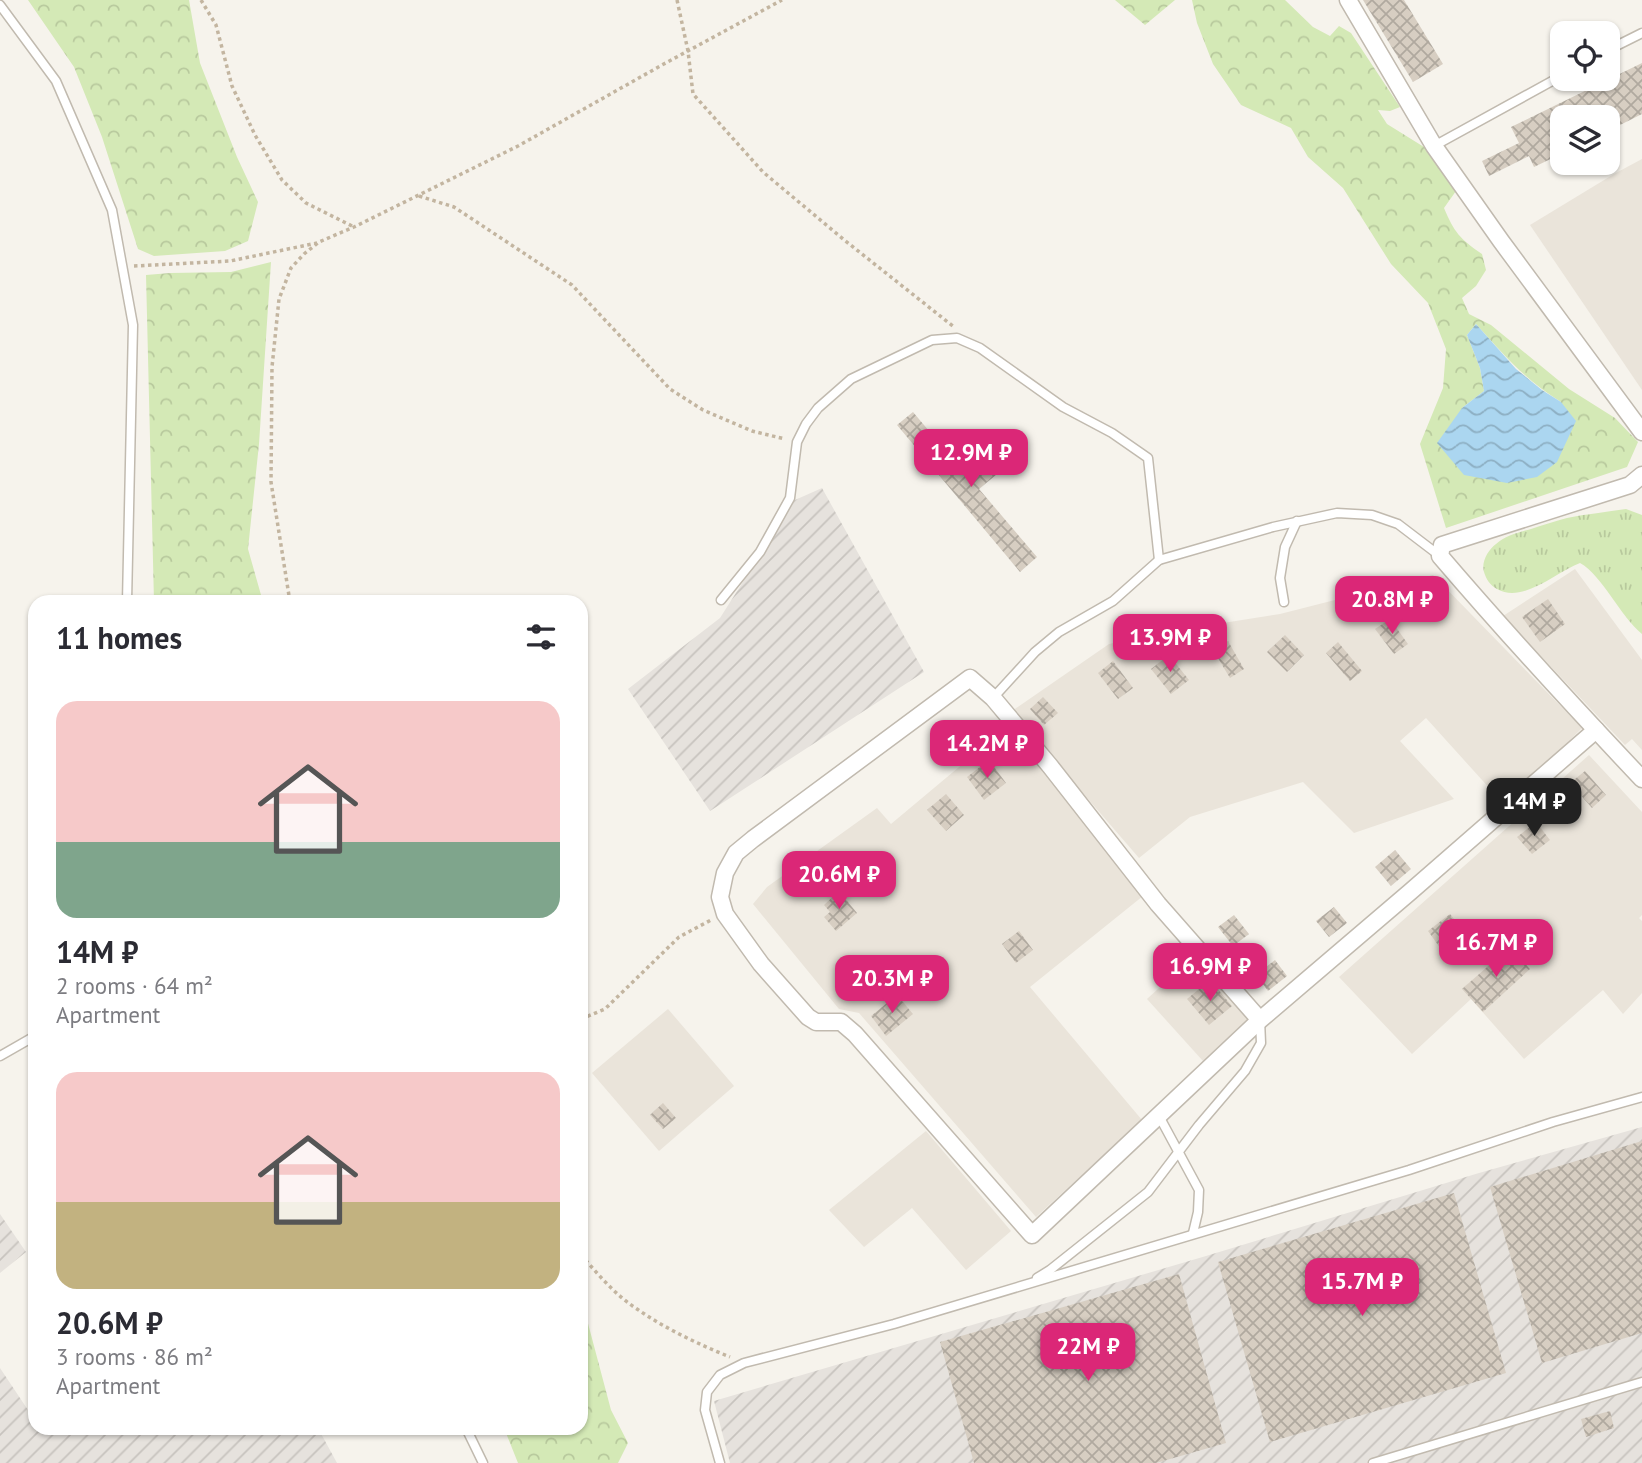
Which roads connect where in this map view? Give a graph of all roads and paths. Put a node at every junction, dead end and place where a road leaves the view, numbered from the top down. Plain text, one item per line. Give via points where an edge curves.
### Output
1 (201, 0) edge
2 (677, 0) edge
3 (782, 0) edge
4 (1348, 0) edge
5 (0, 5) edge
6 (1642, 33) edge
7 (1620, 44) edge
8 (688, 51) junction
9 (1550, 82) edge
10 (1434, 146) junction
11 (417, 195) junction
12 (354, 227) junction
13 (319, 242) junction
14 (123, 266) junction
15 (959, 331) dead end
16 (1642, 432) edge
17 (797, 442) junction
18 (1642, 475) edge
19 (1297, 521) junction
20 (1440, 556) junction
21 (1159, 560) junction
22 (127, 595) edge
23 (289, 595) edge
24 (721, 600) dead end
25 (1284, 601) dead end
26 (993, 698) junction
27 (1596, 730) junction
28 (1642, 779) edge
29 (725, 914) junction
30 (588, 1016) edge
31 (1260, 1020) junction
32 (28, 1040) edge
33 (0, 1056) edge
34 (1642, 1097) edge
35 (1159, 1116) junction
36 (1179, 1151) junction
37 (1193, 1233) junction
38 (588, 1263) edge
39 (1029, 1283) junction
40 (744, 1363) junction
41 (1642, 1382) edge
42 (469, 1435) edge
43 (483, 1463) edge
44 (720, 1463) edge
45 (1373, 1463) edge

1 - 12 path via 216,25 232,86 282,180 306,203
2 - 8 path
3 - 8 path
4 - 10 street
5 - 14 lane via 56,81 112,210
6 - 7 lane
8 - 11 path via 518,146
8 - 15 path via 693,94 763,172
9 - 10 lane
10 - 16 street
11 - 12 path
11 - 17 path via 454,207 572,285 670,389 703,410 752,431
12 - 13 path
13 - 14 path via 230,261
13 - 23 path via 291,268 279,299 272,367 271,482
14 - 22 lane via 133,325
17 - 21 lane via 818,408 851,379 932,340 957,338 980,348 1063,407 1148,458
17 - 24 lane via 790,498 760,552
18 - 20 street via 1630,485 1442,545
19 - 20 lane via 1337,513 1373,514 1398,524
19 - 21 lane
19 - 25 lane via 1285,547 1280,578
20 - 27 street
21 - 26 lane via 1113,601 1059,632
26 - 29 street via 970,678 736,852 720,897
26 - 31 street via 1158,904
27 - 28 street
27 - 31 street
29 - 30 path via 679,937 605,1009
29 - 35 street via 808,1017 816,1022 842,1022 855,1034 1032,1235
31 - 35 street
31 - 36 lane via 1261,1044 1245,1071
32 - 33 lane
34 - 37 lane
35 - 36 lane
36 - 37 lane via 1199,1190
36 - 39 lane via 1148,1192
37 - 39 lane
38 - 40 path via 635,1309
39 - 40 lane
40 - 44 lane via 720,1376 707,1392 705,1410
41 - 45 lane
42 - 43 lane

